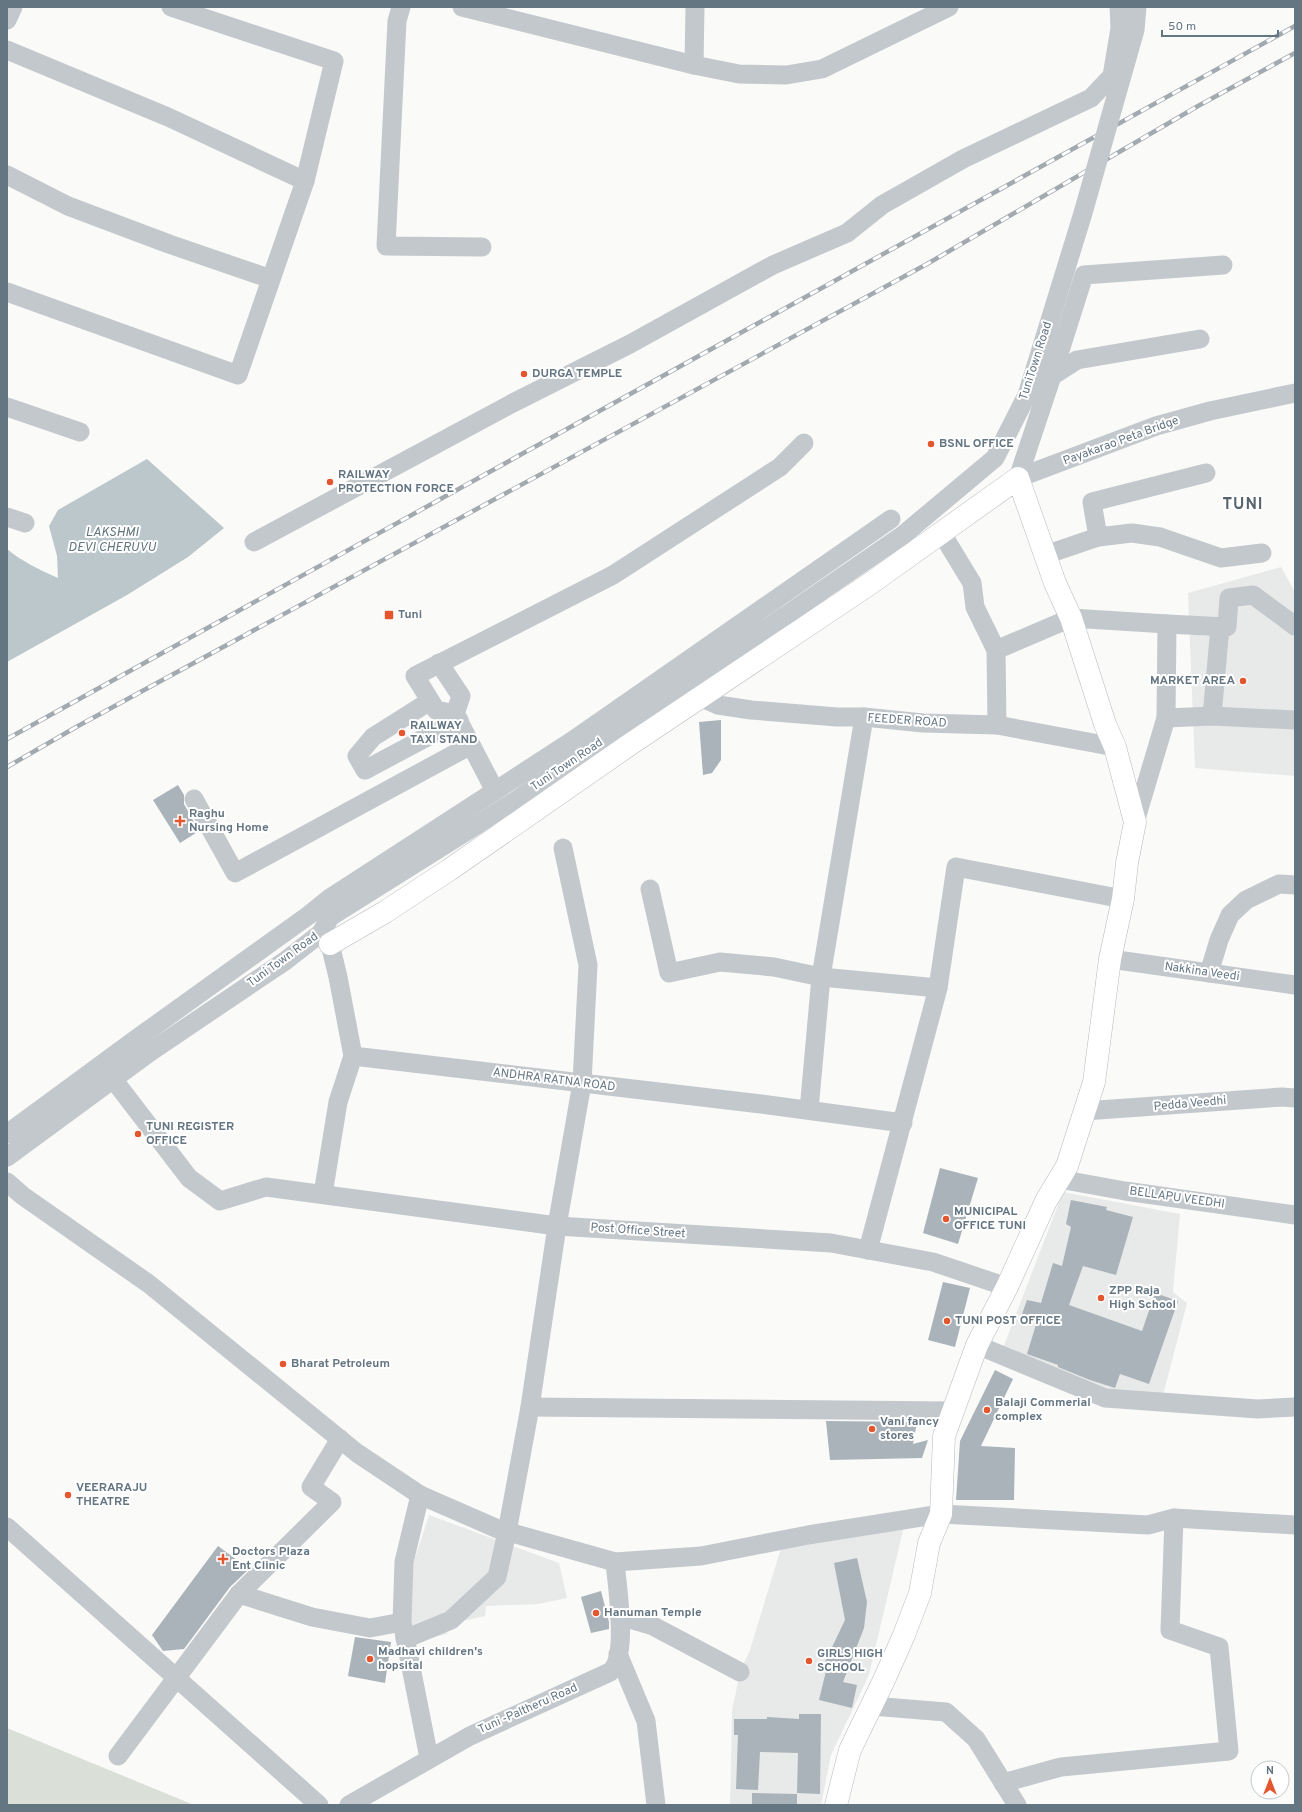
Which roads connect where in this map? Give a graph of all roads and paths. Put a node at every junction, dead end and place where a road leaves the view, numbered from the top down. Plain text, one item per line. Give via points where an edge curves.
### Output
1 (13, 7) edge
2 (171, 7) edge
3 (401, 7) edge
4 (462, 7) edge
5 (695, 7) edge
6 (949, 7) edge
7 (1119, 7) edge
8 (1137, 7) edge
9 (7, 20) edge
10 (7, 50) edge
11 (694, 65) junction
12 (7, 175) edge
13 (305, 180) junction
14 (482, 247) dead end
15 (1222, 265) dead end
16 (271, 279) junction
17 (7, 292) edge
18 (1200, 339) dead end
19 (1052, 376) junction
20 (1295, 393) edge
21 (7, 408) edge
22 (80, 432) dead end
23 (804, 443) dead end
24 (1206, 473) dead end
25 (1018, 478) junction
26 (891, 519) dead end
27 (941, 532) junction
28 (1098, 537) junction
29 (254, 542) dead end
30 (1262, 553) dead end
31 (1045, 555) junction
32 (785, 616) joint
33 (1071, 618) junction
34 (1167, 624) junction
35 (1295, 626) edge
36 (1220, 627) junction
37 (996, 650) junction
38 (439, 663) junction
39 (700, 697) junction
40 (430, 701) junction
41 (1212, 716) junction
42 (457, 717) junction
43 (864, 717) junction
44 (1166, 718) junction
45 (1295, 720) edge
46 (997, 725) junction
47 (471, 744) junction
48 (1115, 747) junction
49 (495, 791) junction
50 (194, 799) dead end
51 (1135, 822) junction
52 (563, 848) dead end
53 (1295, 885) edge
54 (650, 889) dead end
55 (1123, 899) junction
56 (309, 915) junction
57 (332, 926) junction
58 (1110, 959) junction
59 (1209, 973) junction
60 (821, 977) junction
61 (1295, 985) edge
62 (938, 988) junction
63 (354, 1056) junction
64 (113, 1079) junction
65 (582, 1083) junction
66 (1295, 1098) edge
67 (809, 1110) junction
68 (1084, 1111) junction
69 (903, 1123) junction
70 (7, 1134) edge
71 (7, 1157) edge
72 (1059, 1179) junction
73 (7, 1182) edge
74 (323, 1194) junction
75 (1295, 1215) edge
76 (557, 1226) junction
77 (868, 1250) junction
78 (1007, 1287) junction
79 (977, 1345) junction
80 (530, 1407) junction
81 (1295, 1407) edge
82 (953, 1411) junction
83 (340, 1438) junction
84 (420, 1495) junction
85 (941, 1514) junction
86 (1174, 1518) junction
87 (1295, 1525) edge
88 (507, 1532) junction
89 (11, 1536) edge
90 (615, 1562) junction
91 (239, 1594) junction
92 (619, 1616) junction
93 (403, 1630) junction
94 (618, 1654) junction
95 (740, 1672) dead end
96 (178, 1678) junction
97 (872, 1706) junction
98 (118, 1756) dead end
99 (429, 1758) junction
100 (1003, 1783) junction
101 (320, 1805) edge
102 (349, 1805) edge
103 (656, 1805) edge
104 (836, 1805) edge
105 (1017, 1805) edge

1 - 9 street
2 - 13 street via 334,61
3 - 14 street via 397,21 386,246
4 - 11 street
5 - 11 street
6 - 11 street via 822,69 786,75 739,74
7 - 29 street via 1120,28 1112,76 1092,98 963,158 882,205 847,233 773,265 630,344 498,411
8 - 32 street, TuniTown Road, bridge via 1131,45 1029,388 995,458 903,535
10 - 13 street via 168,117
12 - 16 street via 68,206
13 - 16 street
15 - 19 street via 1084,275
16 - 17 street via 238,375
18 - 19 street via 1078,360
19 - 25 street
20 - 25 street, Payakarao Peta Bridge via 1156,426
21 - 22 street
23 - 38 street via 780,467 613,574
24 - 28 street via 1092,502
25 - 27 main road
25 - 31 main road
26 - 49 street via 592,727
27 - 37 street via 972,584 975,607
27 - 39 main road via 871,583
28 - 30 street via 1132,533 1160,537 1221,558
28 - 31 street
31 - 33 main road
32 - 57 street, Tuni Town Road
33 - 34 street
33 - 37 street
33 - 48 main road via 1105,724
34 - 36 street
34 - 44 street
35 - 36 street via 1253,595 1229,598 1227,627
36 - 41 street
37 - 46 street
38 - 40 street via 415,676
38 - 42 street via 461,696
39 - 43 street, FEEDER ROAD via 718,705 752,710
39 - 57 main road via 385,912
40 - 42 street via 436,710
40 - 42 street via 373,737 357,756 364,770
41 - 44 street
41 - 45 street
42 - 47 street
43 - 46 street, FEEDER ROAD via 923,723
43 - 60 street
44 - 51 street
46 - 48 street, FEEDER ROAD
47 - 49 street
47 - 50 street via 235,873
48 - 51 main road
49 - 56 street via 330,898
51 - 55 main road
52 - 65 street via 588,965
53 - 59 street via 1279,884 1246,900 1230,915
54 - 60 street via 669,973 720,962
55 - 58 main road
55 - 62 street via 956,867
56 - 57 street, Tuni Town Road
56 - 70 street, Tuni Town Road
57 - 63 street via 338,977
57 - 64 street, Tuni Town Road
58 - 59 street, Nakkina Veedi
58 - 68 main road via 1094,1082
59 - 61 street, Nakkina Veedi
60 - 62 street
60 - 67 street
62 - 69 street
63 - 65 street, ANDHRA RATNA ROAD
63 - 74 street via 338,1102
64 - 71 street, Tuni Town Road
64 - 74 street, Post Office Street via 189,1178 220,1201 266,1187
65 - 67 street, ANDHRA RATNA ROAD
65 - 76 street
66 - 68 street, Pedda Veedhi
67 - 69 street, ANDHRA RATNA ROAD
68 - 72 main road via 1067,1166
69 - 77 street
72 - 75 street, BELLAPU VEEDHI
72 - 78 main road via 1046,1201
73 - 83 street via 23,1196 149,1284
74 - 76 street, Post Office Street
76 - 77 street, Post Office Street via 831,1243
76 - 80 street
77 - 78 street, Post Office Street via 933,1262
78 - 79 main road
79 - 81 street via 1105,1398 1258,1409
79 - 82 main road
80 - 82 street
80 - 88 street
82 - 85 main road via 944,1436
83 - 84 street via 357,1453
83 - 91 street via 311,1487 332,1502
84 - 88 street
84 - 93 street via 404,1562
85 - 86 street via 1148,1525
85 - 90 street via 808,1535 701,1556
85 - 97 main road via 929,1543 920,1593
86 - 87 street
86 - 100 street via 1170,1630 1219,1647 1229,1751 1061,1767
88 - 90 street
88 - 93 street via 497,1577 451,1620
89 - 96 street
90 - 92 street, Tuni -Paltheru Road
91 - 93 street via 312,1617 370,1628
91 - 96 street
92 - 94 street, Tuni -Paltheru Road via 621,1642
92 - 95 street via 653,1626
93 - 99 street
94 - 99 street, Tuni -Paltheru Road via 615,1668 610,1672 470,1736
94 - 103 street via 646,1721
96 - 98 street
96 - 101 street
97 - 100 street via 946,1712 976,1739
97 - 104 main road via 850,1750
99 - 102 street, Tuni -Paltheru Road
100 - 105 street

